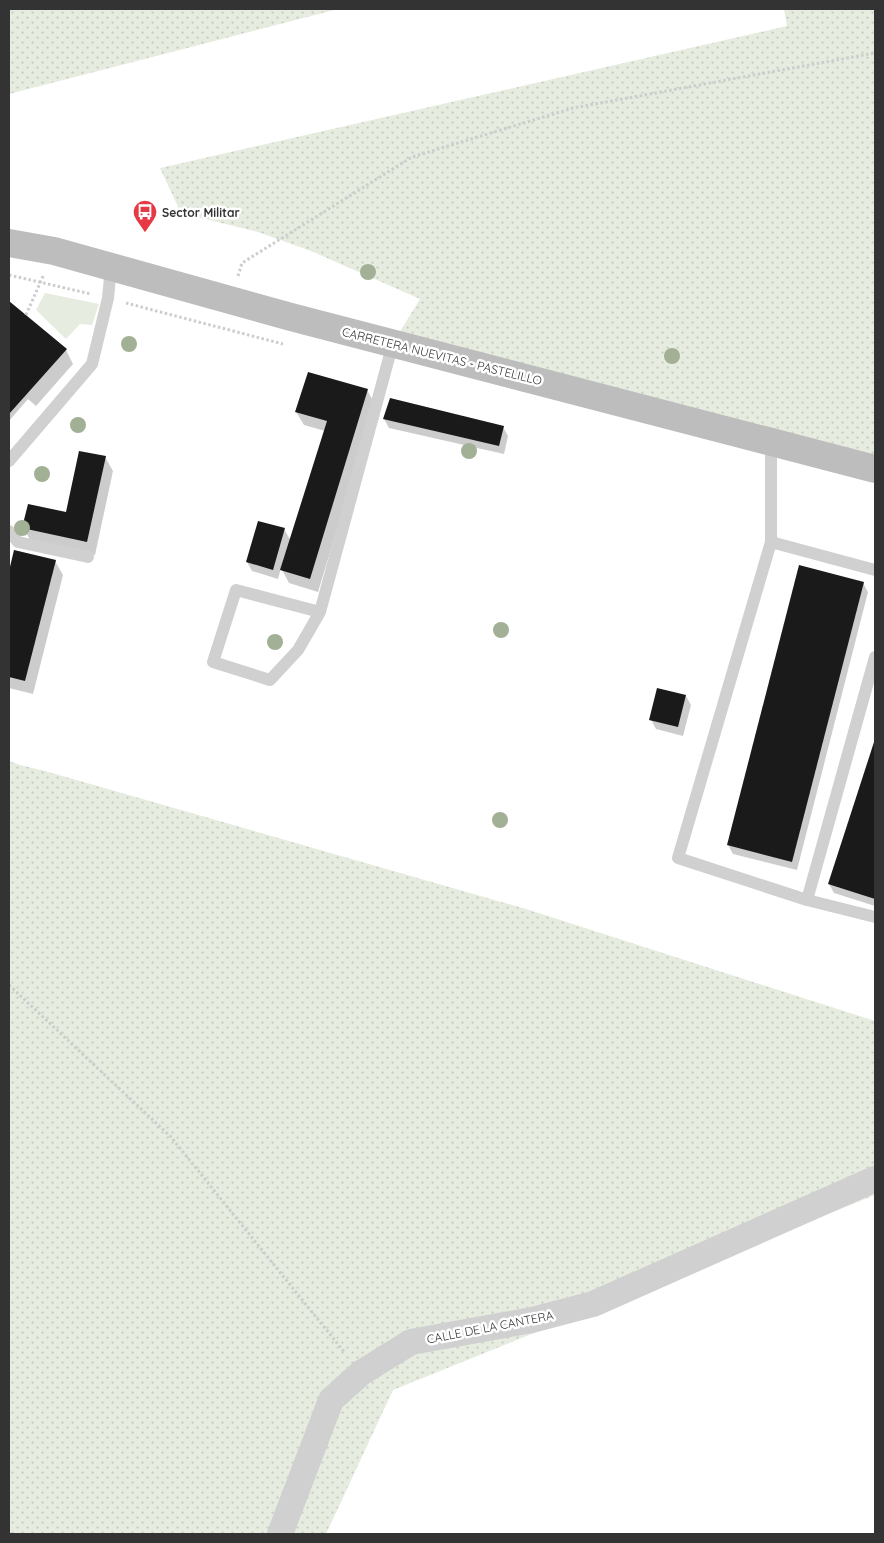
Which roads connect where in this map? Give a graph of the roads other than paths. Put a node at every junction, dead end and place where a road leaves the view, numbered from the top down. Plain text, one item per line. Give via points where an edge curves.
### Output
1 (9, 242) edge
2 (110, 267) junction
3 (393, 343) junction
4 (771, 442) junction
5 (9, 461) edge
6 (875, 469) edge
7 (9, 532) edge
8 (771, 542) junction
9 (88, 557) dead end
10 (875, 570) edge
11 (320, 612) junction
12 (875, 657) edge
13 (807, 900) junction
14 (875, 917) edge
15 (875, 1179) edge
16 (280, 1534) edge

1 - 2 main road, CARRETERA NUEVITAS - PASTELILLO
2 - 3 main road, CARRETERA NUEVITAS - PASTELILLO
2 - 5 lane via 108,298 92,364
3 - 4 main road, CARRETERA NUEVITAS - PASTELILLO
3 - 11 lane
4 - 6 main road, CARRETERA NUEVITAS - PASTELILLO
4 - 8 lane
7 - 9 lane via 18,542
8 - 10 lane
8 - 13 lane via 678,858
11 - 11 lane via 298,650 270,680 213,662 236,590
12 - 13 lane
13 - 14 lane
15 - 16 street, CALLE DE LA CANTERA via 593,1304 532,1320 411,1342 361,1372 331,1400

